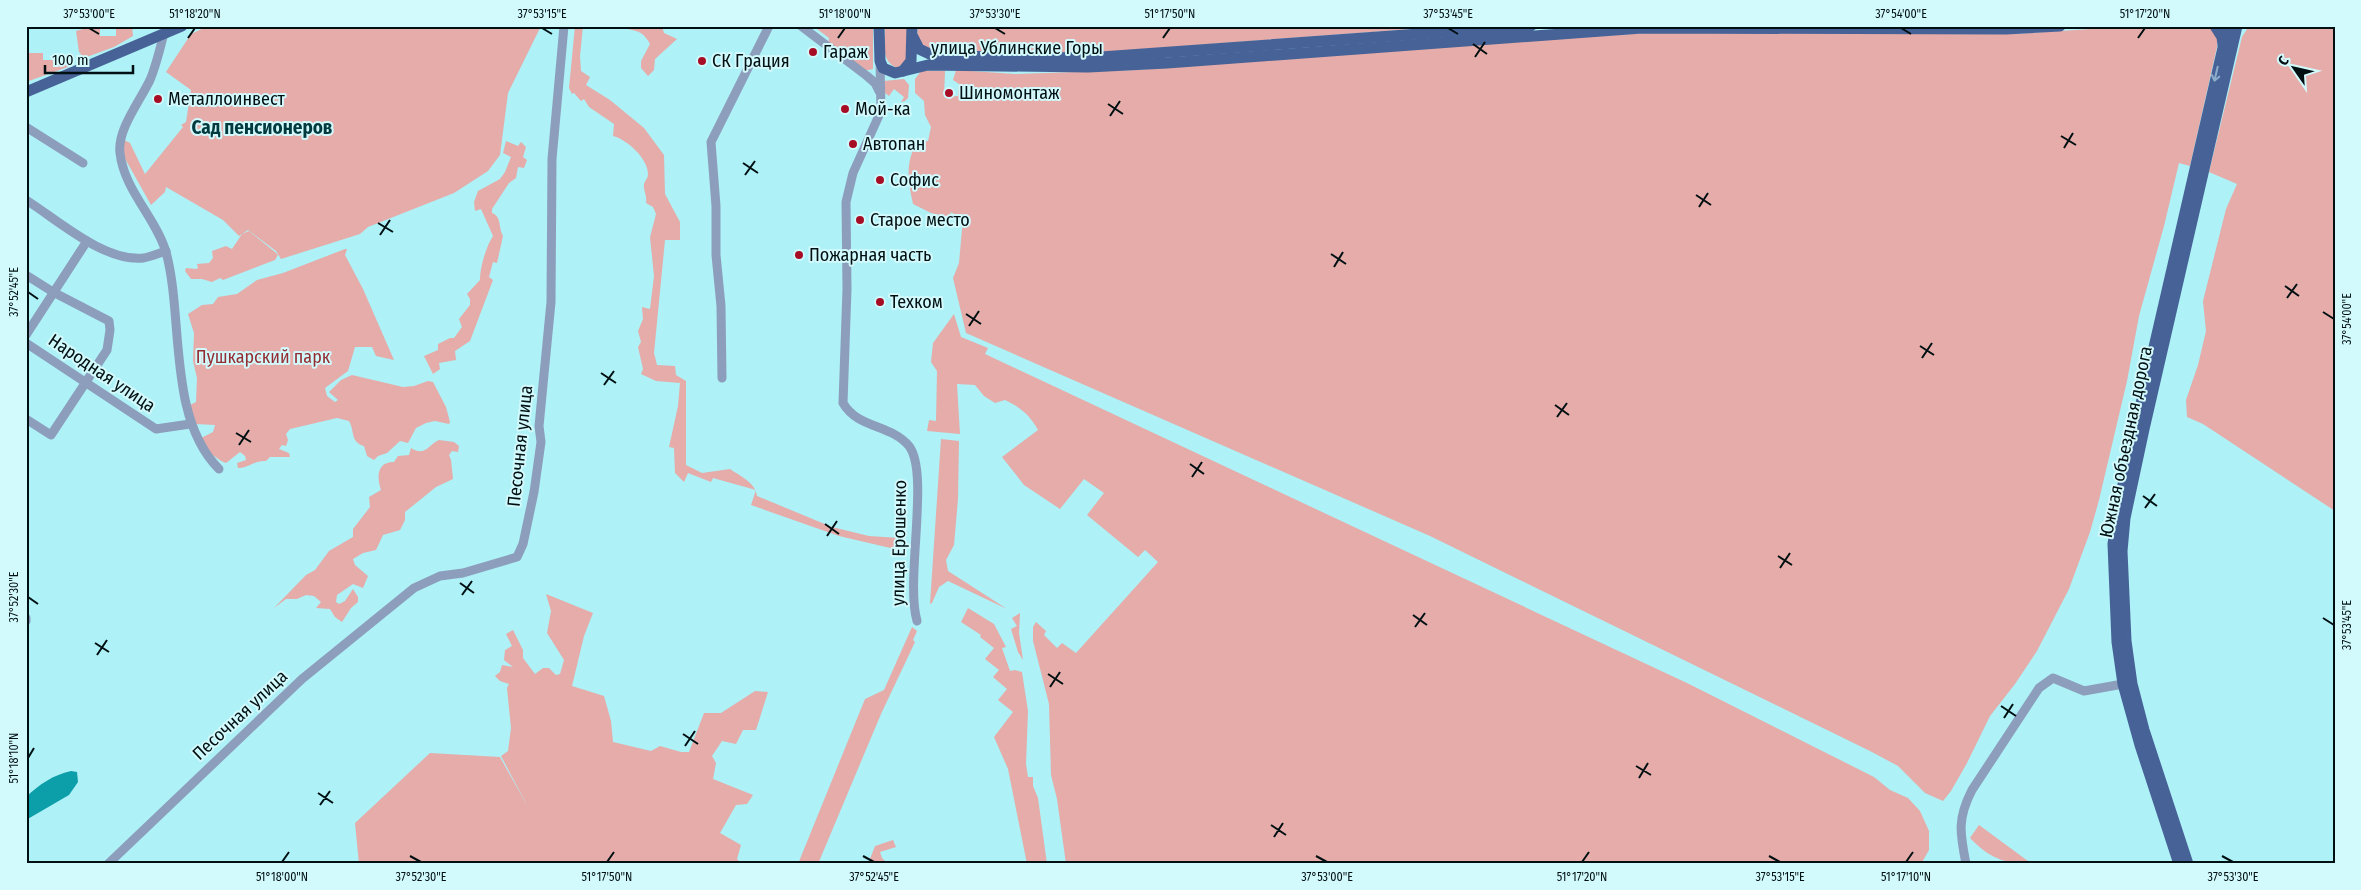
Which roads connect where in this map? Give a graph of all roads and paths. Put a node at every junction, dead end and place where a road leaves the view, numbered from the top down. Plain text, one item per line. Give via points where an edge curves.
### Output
1 (182, 26) edge
2 (564, 26) edge
3 (769, 26) edge
4 (801, 26) edge
5 (879, 26) edge
6 (1532, 26) edge
7 (2060, 26) edge
8 (2215, 26) edge
9 (2228, 26) edge
10 (2237, 26) edge
11 (2244, 26) edge
12 (912, 32) edge
13 (164, 33) junction
14 (2223, 46) junction
15 (2230, 58) junction
16 (880, 61) junction
17 (899, 72) junction
18 (867, 76) junction
19 (880, 76) junction
20 (26, 92) edge
21 (881, 96) junction
22 (26, 127) edge
23 (83, 163) dead end
24 (26, 200) edge
25 (88, 241) junction
26 (166, 251) junction
27 (26, 275) edge
28 (53, 292) junction
29 (26, 335) edge
30 (26, 343) edge
31 (722, 378) dead end
32 (85, 382) junction
33 (26, 419) edge
34 (190, 424) junction
35 (219, 469) dead end
36 (917, 621) dead end
37 (2128, 684) junction
38 (108, 864) edge
39 (1966, 864) edge
40 (2179, 864) edge
41 (2188, 864) edge

1 - 13 main road
2 - 38 street, Песочная улица via 552,159 551,302 539,426 541,442 527,526 517,557 464,574 440,576 414,588 302,679
3 - 31 street via 710,142 716,206
4 - 18 street
5 - 16 main road, улица Ерошенко
6 - 12 main road, улица Ублинские Горы via 1087,58 934,56 919,49
7 - 17 main road, улица Ублинские Горы via 2006,29 1642,28 1167,63 1088,67 928,64
8 - 14 main road
9 - 14 main road, Южная объездная дорога
10 - 15 main road, Южная объездная дорога
11 - 15 main road
12 - 17 main road via 911,61
13 - 20 main road
13 - 26 street via 150,80 121,138 119,152 135,193
14 -> 37 main road, Южная объездная дорога via 2137,421 2113,544 2117,642
15 - 37 main road, Южная объездная дорога via 2125,518 2122,551
16 - 17 main road via 883,68
16 - 18 street via 875,71
16 - 19 street, улица Ерошенко
17 - 19 street
18 - 19 street
18 - 21 street via 875,83
19 - 21 street, улица Ерошенко
21 - 36 street, улица Ерошенко via 881,111 852,173 848,190 843,403 848,413 894,434 912,452 918,471 913,589
22 - 23 street
24 - 25 street
25 - 26 street via 125,257 144,258
25 - 28 street
26 - 34 street
27 - 28 street
28 - 29 street
28 - 32 street via 108,321 107,350
30 - 32 street, Народная улица
32 - 33 street via 51,435
32 - 34 street, Народная улица via 156,429
34 - 35 street via 210,460
37 - 39 street via 2084,691 2053,678 2039,688 1964,805 1959,831
37 - 40 main road, Южная объездная дорога via 2140,745
37 - 41 main road, Южная объездная дорога

